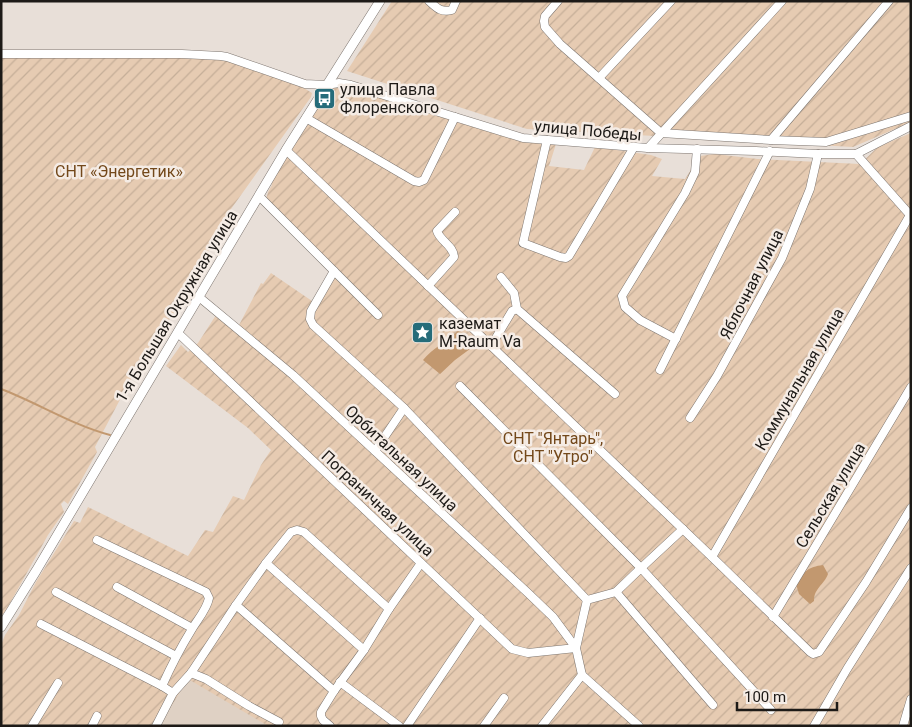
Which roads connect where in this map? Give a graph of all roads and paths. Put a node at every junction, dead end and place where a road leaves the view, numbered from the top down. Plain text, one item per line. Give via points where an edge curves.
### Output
1 (380, 1) edge
2 (429, 1) edge
3 (456, 1) edge
4 (558, 1) edge
5 (671, 1) edge
6 (782, 1) edge
7 (889, 1) edge
8 (1, 54) edge
9 (599, 78) junction
10 (326, 85) junction
11 (911, 116) edge
12 (456, 117) junction
13 (306, 118) junction
14 (911, 126) edge
15 (661, 133) junction
16 (547, 140) junction
17 (771, 140) junction
18 (634, 147) junction
19 (648, 148) junction
20 (697, 149) junction
21 (286, 150) junction
22 (770, 151) junction
23 (818, 154) junction
24 (856, 154) junction
25 (259, 196) junction
26 (455, 212) dead end
27 (910, 215) edge
28 (334, 271) junction
29 (501, 277) dead end
30 (428, 286) junction
31 (199, 297) junction
32 (517, 309) junction
33 (378, 315) dead end
34 (178, 333) junction
35 (676, 339) junction
36 (490, 346) junction
37 (660, 370) dead end
38 (460, 386) dead end
39 (911, 388) edge
40 (615, 394) dead end
41 (404, 408) junction
42 (690, 418) dead end
43 (374, 451) junction
44 (911, 508) edge
45 (683, 529) junction
46 (97, 540) dead end
47 (712, 556) junction
48 (266, 563) junction
49 (421, 563) junction
50 (641, 568) junction
51 (911, 568) edge
52 (118, 587) dead end
53 (56, 592) dead end
54 (616, 592) junction
55 (588, 600) junction
56 (236, 605) junction
57 (389, 609) junction
58 (773, 617) junction
59 (480, 618) junction
60 (41, 624) dead end
61 (1, 627) edge
62 (192, 628) junction
63 (576, 648) junction
64 (364, 650) junction
65 (176, 656) junction
66 (191, 673) junction
67 (582, 675) junction
68 (340, 682) junction
69 (58, 683) dead end
70 (162, 686) junction
71 (334, 691) junction
72 (173, 692) junction
73 (504, 698) dead end
74 (911, 699) edge
75 (713, 705) dead end
76 (771, 710) dead end
77 (97, 716) dead end
78 (280, 722) dead end
79 (32, 726) edge
80 (92, 726) edge
81 (156, 726) edge
82 (330, 726) edge
83 (399, 726) edge
84 (407, 726) edge
85 (484, 726) edge
86 (542, 726) edge
87 (638, 726) edge
88 (814, 726) edge
89 (903, 726) edge

1 - 10 street, 1-я Большая Окружная улица
2 - 3 street via 446,12 452,10
4 - 9 street via 545,16 545,27
5 - 9 street
6 - 15 street
7 - 17 street
8 - 10 street via 222,56 305,84
9 - 15 street
10 - 12 street, улица Победы via 351,85
10 - 13 street, 1-я Большая Окружная улица
11 - 17 street via 826,142
12 - 13 street via 424,180 419,182
12 - 16 street, улица Победы via 523,138
13 - 21 street, 1-я Большая Окружная улица
14 - 24 street
15 - 17 street
15 - 19 street
16 - 18 street, улица Победы
16 - 18 street via 523,243 566,258
18 - 19 street, улица Победы
19 - 20 street, улица Победы
20 - 22 street, улица Победы
20 - 35 street via 695,172 685,193 622,296 625,307 640,320
21 - 25 street, 1-я Большая Окружная улица
21 - 30 street
22 - 23 street, улица Победы
22 - 35 street
23 - 24 street, улица Победы
23 - 42 street, Яблочная улица via 810,189 782,258
24 - 27 street
25 - 28 street
25 - 31 street, 1-я Большая Окружная улица
26 - 30 street via 437,230 454,252 454,257
27 - 47 street, Коммунальная улица
28 - 33 street
28 - 41 street via 311,311 313,325
29 - 32 street via 514,293
30 - 36 street
31 - 34 street, 1-я Большая Окружная улица
31 - 43 street, Орбитальная улица via 293,375
32 - 36 street via 512,311
32 - 40 street
34 - 49 street, Пограничная улица
34 - 61 street, 1-я Большая Окружная улица
35 - 37 street
36 - 45 street
38 - 50 street
39 - 58 street, Сельская улица
41 - 43 street
41 - 55 street
43 - 63 street, Орбитальная улица via 554,617
44 - 58 street via 819,652 810,652
45 - 47 street
45 - 50 street
46 - 62 street via 206,592 208,604
47 - 58 street
48 - 56 street
48 - 57 street via 291,532 304,532
48 - 64 street
49 - 57 street
49 - 59 street, Пограничная улица
50 - 54 street
50 - 76 street
51 - 88 street
52 - 62 street
53 - 65 street
54 - 55 street
54 - 75 street
55 - 63 street
56 - 66 street
56 - 71 street
57 - 64 street
59 - 63 street, Пограничная улица via 512,649 528,653
59 - 84 street
60 - 70 street
62 - 65 street
63 - 67 street
64 - 68 street
65 - 70 street
66 - 72 street
66 - 78 street
67 - 86 street
67 - 87 street
68 - 71 street
68 - 83 street
69 - 79 street
70 - 72 street
71 - 82 street via 321,712 323,720
72 - 81 street
73 - 85 street
74 - 89 street
77 - 80 street

